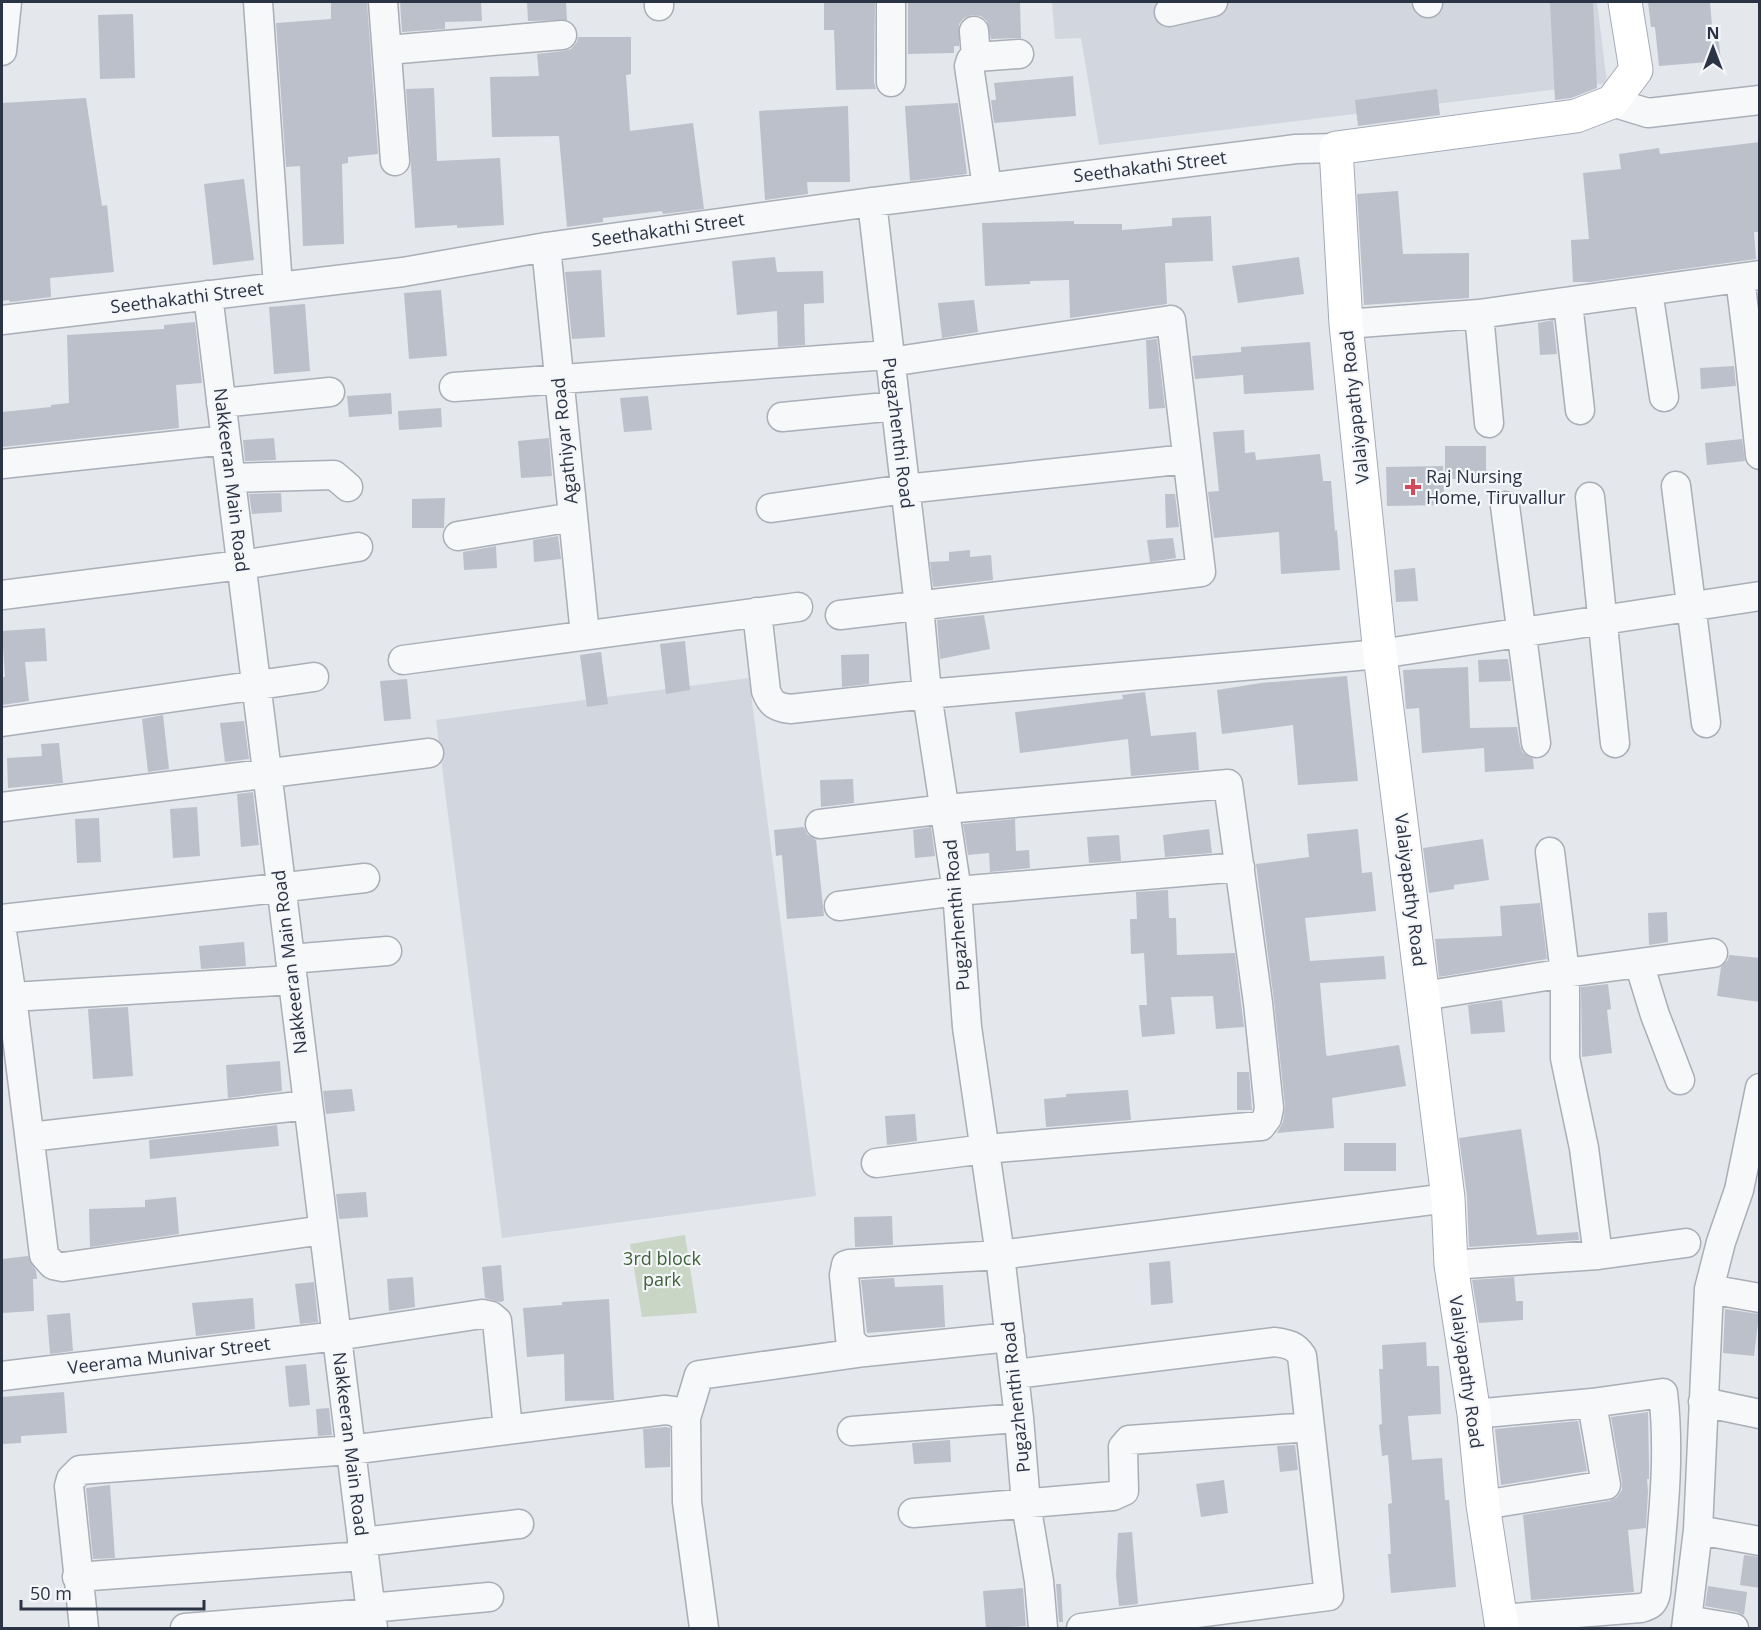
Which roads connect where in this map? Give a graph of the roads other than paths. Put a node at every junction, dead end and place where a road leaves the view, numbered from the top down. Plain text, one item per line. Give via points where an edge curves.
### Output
1 (7, 2) edge
2 (258, 2) edge
3 (383, 2) edge
4 (891, 2) edge
5 (1213, 2) edge
6 (1625, 2) edge
7 (1169, 12) dead end
8 (562, 35) dead end
9 (388, 50) junction
10 (2, 51) edge
11 (1019, 54) dead end
12 (891, 82) dead end
13 (1760, 100) edge
14 (1612, 102) junction
15 (1336, 148) junction
16 (395, 160) dead end
17 (987, 187) junction
18 (872, 202) junction
19 (546, 247) junction
20 (1750, 277) edge
21 (278, 286) junction
22 (1648, 291) junction
23 (208, 295) junction
24 (1568, 303) junction
25 (1479, 314) junction
26 (2, 320) edge
27 (1346, 324) junction
28 (1754, 351) edge
29 (889, 358) junction
30 (559, 380) junction
31 (454, 387) dead end
32 (330, 392) dead end
33 (1664, 397) dead end
34 (221, 403) junction
35 (896, 406) junction
36 (1580, 410) dead end
37 (782, 417) dead end
38 (1489, 423) dead end
39 (226, 440) junction
40 (1760, 455) edge
41 (1187, 459) junction
42 (2, 464) edge
43 (231, 478) junction
44 (1676, 486) dead end
45 (348, 487) dead end
46 (905, 489) junction
47 (1590, 497) dead end
48 (1505, 506) dead end
49 (771, 508) dead end
50 (573, 517) junction
51 (458, 536) dead end
52 (358, 547) dead end
53 (241, 565) junction
54 (2, 595) edge
55 (1760, 596) edge
56 (919, 606) junction
57 (1692, 606) junction
58 (798, 607) dead end
59 (757, 612) junction
60 (840, 615) dead end
61 (1603, 620) junction
62 (1521, 632) junction
63 (585, 635) junction
64 (1380, 654) junction
65 (403, 660) dead end
66 (314, 677) dead end
67 (256, 686) junction
68 (927, 694) junction
69 (2, 722) edge
70 (1706, 723) dead end
71 (1536, 743) dead end
72 (1615, 743) dead end
73 (429, 753) dead end
74 (268, 774) junction
75 (2, 807) edge
76 (946, 809) junction
77 (820, 824) dead end
78 (1550, 852) dead end
79 (1240, 867) junction
80 (365, 878) dead end
81 (281, 887) junction
82 (957, 891) junction
83 (839, 906) dead end
84 (2, 919) edge
85 (2, 932) edge
86 (387, 951) dead end
87 (1713, 953) dead end
88 (1639, 963) junction
89 (291, 969) junction
90 (1565, 973) junction
91 (1423, 996) junction
92 (12, 997) junction
93 (1680, 1080) dead end
94 (1759, 1092) edge
95 (308, 1105) junction
96 (30, 1137) junction
97 (985, 1149) junction
98 (876, 1163) dead end
99 (1749, 1192) edge
100 (1448, 1198) junction
101 (324, 1230) junction
102 (1686, 1243) dead end
103 (1000, 1255) junction
104 (1598, 1255) junction
105 (1451, 1265) junction
106 (1710, 1289) junction
107 (1760, 1298) edge
108 (337, 1336) junction
109 (1010, 1337) junction
110 (866, 1352) junction
111 (1015, 1374) junction
112 (2, 1376) edge
113 (1703, 1402) junction
114 (1592, 1403) junction
115 (1474, 1414) junction
116 (1760, 1414) edge
117 (686, 1418) junction
118 (1019, 1418) junction
119 (1310, 1427) junction
120 (508, 1429) junction
121 (852, 1431) dead end
122 (350, 1450) junction
123 (1026, 1504) junction
124 (1483, 1504) junction
125 (913, 1513) dead end
126 (519, 1524) dead end
127 (1698, 1530) junction
128 (1760, 1541) edge
129 (363, 1549) junction
130 (77, 1577) junction
131 (489, 1597) dead end
132 (371, 1616) edge
133 (1501, 1624) edge
134 (1687, 1624) edge
135 (84, 1629) edge
136 (185, 1629) edge
137 (704, 1629) edge
138 (1043, 1629) edge
139 (1081, 1629) edge
140 (1734, 1629) edge

1 - 10 street
2 - 21 street
3 - 9 street
4 - 12 street
5 - 7 street
6 - 14 main road via 1636,70
8 - 9 street
9 - 16 street
11 - 17 street via 975,44 969,66
13 - 14 street via 1648,113
14 - 15 main road via 1576,117
15 - 17 street, Seethakathi Street via 1296,149
15 - 27 main road, Valaiyapathy Road
17 - 18 street, Seethakathi Street
18 - 19 street, Seethakathi Street
18 - 29 street, Pugazhenthi Road
19 - 21 street, Seethakathi Street via 403,272
19 - 30 street, Agathiyar Road
20 - 22 street
20 - 28 street
21 - 23 street, Seethakathi Street
22 - 24 street
22 - 33 street
23 - 26 street, Seethakathi Street
23 - 34 street, Nakkeeran Main Road
24 - 25 street
24 - 36 street
25 - 27 street
25 - 38 street
27 - 64 main road, Valaiyapathy Road
28 - 40 street
29 - 30 street
29 - 35 street, Pugazhenthi Road
29 - 41 street via 1171,320
30 - 31 street
30 - 50 street, Agathiyar Road
32 - 34 street
34 - 39 street, Nakkeeran Main Road
35 - 37 street
35 - 46 street, Pugazhenthi Road
39 - 42 street
39 - 43 street, Nakkeeran Main Road
41 - 46 street
41 - 56 street via 1201,572
43 - 45 street via 334,475
43 - 53 street, Nakkeeran Main Road
44 - 57 street
46 - 49 street
46 - 56 street, Pugazhenthi Road
47 - 61 street
48 - 62 street
50 - 51 street
50 - 63 street, Agathiyar Road
52 - 53 street
53 - 54 street
53 - 67 street, Nakkeeran Main Road
55 - 57 street
56 - 60 street
56 - 68 street, Pugazhenthi Road
57 - 61 street
57 - 70 street
58 - 59 street
59 - 63 street
59 - 68 street via 766,691 777,707 790,709
61 - 62 street
61 - 72 street
62 - 64 street
62 - 71 street
63 - 65 street
64 - 68 street
64 - 91 main road, Valaiyapathy Road
66 - 67 street
67 - 69 street
67 - 74 street, Nakkeeran Main Road
68 - 76 street, Pugazhenthi Road
73 - 74 street
74 - 75 street
74 - 81 street, Nakkeeran Main Road
76 - 77 street
76 - 79 street via 1228,784
76 - 82 street, Pugazhenthi Road
78 - 90 street
79 - 82 street
79 - 97 street via 1269,1108 1261,1126
80 - 81 street
81 - 84 street
81 - 89 street, Nakkeeran Main Road
82 - 83 street
82 - 97 street, Pugazhenthi Road via 967,1027
85 - 92 street
86 - 89 street
87 - 88 street
88 - 90 street
88 - 93 street
89 - 92 street
89 - 95 street, Nakkeeran Main Road
90 - 91 street
90 - 104 street via 1565,1058 1584,1148
91 - 100 main road, Valaiyapathy Road
92 - 96 street
94 - 99 street
95 - 96 street
95 - 101 street, Nakkeeran Main Road
96 - 101 street via 44,1255 53,1265 63,1267
97 - 98 street
97 - 103 street, Pugazhenthi Road
99 - 106 street via 1721,1242
100 - 103 street
100 - 105 main road, Valaiyapathy Road
101 - 108 street, Nakkeeran Main Road
102 - 104 street
103 - 109 street, Pugazhenthi Road
103 - 110 street via 849,1264 844,1269 850,1338
104 - 105 street
105 - 115 main road, Valaiyapathy Road
106 - 107 street
106 - 113 street
108 - 112 street, Veerama Munivar Street
108 - 120 street, Veerama Munivar Street via 482,1314 491,1316 500,1333
108 - 122 street, Nakkeeran Main Road
109 - 110 street
109 - 111 street, Pugazhenthi Road
110 - 117 street via 699,1375
111 - 118 street, Pugazhenthi Road
111 - 119 street via 1275,1342 1289,1344 1302,1356
113 - 116 street
113 - 127 street
114 - 115 street
114 - 124 street via 1606,1485
114 - 133 street via 1663,1393 1667,1423 1665,1491 1654,1601 1641,1608
115 - 124 main road, Valaiyapathy Road
117 - 120 street via 665,1410
117 - 137 street via 687,1502
118 - 121 street
118 - 123 street, Pugazhenthi Road
119 - 123 street via 1129,1440 1123,1447 1125,1486 1120,1494
119 - 139 street via 1329,1596
120 - 122 street
122 - 129 street, Nakkeeran Main Road
122 - 130 street via 80,1470 70,1479 69,1486
123 - 125 street
123 - 138 street, Pugazhenthi Road
124 - 133 main road, Valaiyapathy Road
126 - 129 street
127 - 128 street
127 - 134 street
129 - 130 street
129 - 132 street, Nakkeeran Main Road
130 - 135 street
131 - 132 street
132 - 136 street
134 - 140 street

